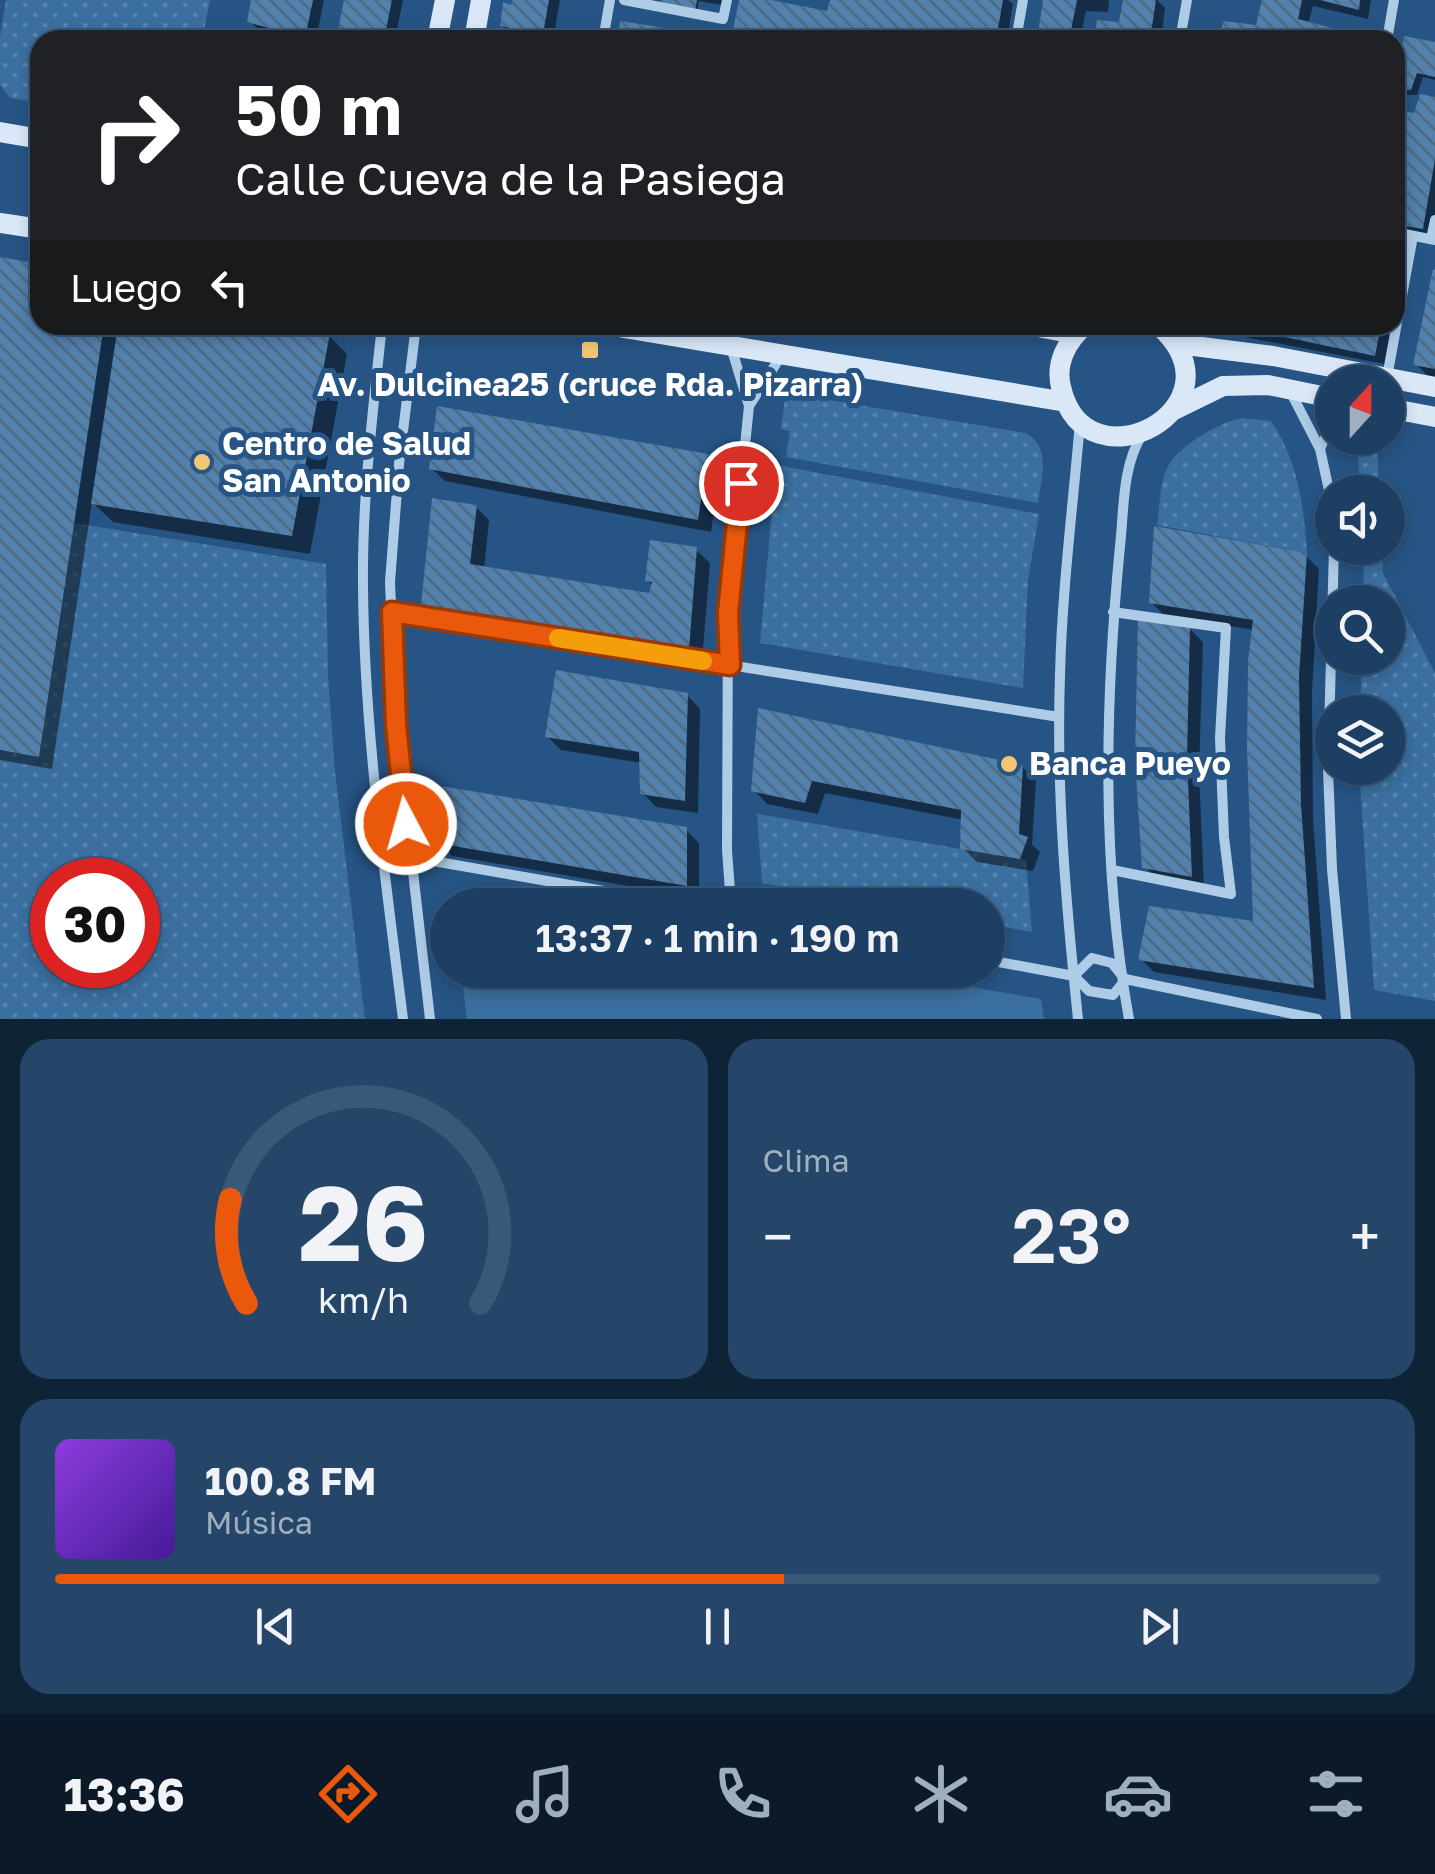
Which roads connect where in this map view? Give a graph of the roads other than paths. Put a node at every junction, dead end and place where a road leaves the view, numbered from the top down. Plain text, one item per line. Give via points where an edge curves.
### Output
1 (444, 0) edge
2 (481, 0) edge
3 (610, 0) edge
4 (624, 0) edge
5 (726, 0) edge
6 (1023, 0) edge
7 (1187, 0) edge
8 (1394, 0) edge
9 (439, 30) edge
10 (476, 30) edge
11 (605, 30) edge
12 (1018, 30) edge
13 (1182, 30) edge
14 (1390, 30) edge
15 (0, 132) edge
16 (30, 137) edge
17 (1435, 220) edge
18 (0, 223) edge
19 (30, 228) edge
20 (1405, 234) edge
21 (1413, 236) junction
22 (1433, 240) edge
23 (1405, 270) edge
24 (381, 335) edge
25 (415, 335) edge
26 (665, 335) edge
27 (1076, 335) edge
28 (1169, 335) edge
29 (1393, 335) edge
30 (1178, 344) junction
31 (730, 346) junction
32 (782, 355) junction
33 (1320, 365) edge
34 (1389, 365) edge
35 (1405, 381) edge
36 (1435, 387) edge
37 (1289, 389) junction
38 (1315, 394) edge
39 (1066, 402) junction
40 (749, 406) junction
41 (1174, 410) junction
42 (1405, 411) edge
43 (1435, 417) edge
44 (1080, 421) junction
45 (1142, 434) junction
46 (1315, 439) edge
47 (1334, 565) edge
48 (392, 612) junction
49 (1114, 612) junction
50 (730, 665) junction
51 (1059, 717) junction
52 (410, 856) junction
53 (1112, 870) junction
54 (589, 888) edge
55 (730, 888) edge
56 (1005, 963) edge
57 (1074, 976) junction
58 (1125, 979) junction
59 (403, 1019) edge
60 (430, 1019) edge
61 (1078, 1019) edge
62 (1129, 1019) edge
63 (1317, 1019) edge
64 (1346, 1019) edge

1 - 9 main road
2 - 10 main road
3 - 11 street
4 - 5 street via 723,19
6 - 12 street
7 - 13 street
8 - 14 street
15 - 16 main road
17 - 22 street
18 - 19 main road
20 - 21 street
21 - 22 street
21 - 23 street
24 - 59 street via 363,581 365,670
25 - 48 street via 398,464
26 - 31 main road
27 - 39 main road via 1059,373
28 - 30 main road
29 - 34 street
30 - 33 main road
30 - 41 main road via 1185,377
31 - 32 main road
31 - 40 street
32 - 39 main road
32 - 40 street
35 - 36 main road
37 - 38 main road
37 - 41 main road via 1223,386
37 - 46 street
39 - 44 main road
40 - 50 street via 728,613
41 - 45 main road
42 - 43 main road
44 - 45 main road via 1118,438
44 - 51 street
45 - 49 street via 1126,487
47 - 64 street via 1328,768
48 - 50 street
48 - 52 street
49 - 53 street
49 - 53 street via 1226,628 1220,738 1231,894
50 - 51 street
50 - 55 street
51 - 57 street via 1062,861
52 - 54 street
52 - 60 street
53 - 58 street
56 - 57 street
57 - 58 street via 1089,991 1113,995
57 - 58 street via 1092,958 1112,962
57 - 61 street
58 - 62 street
58 - 63 street

